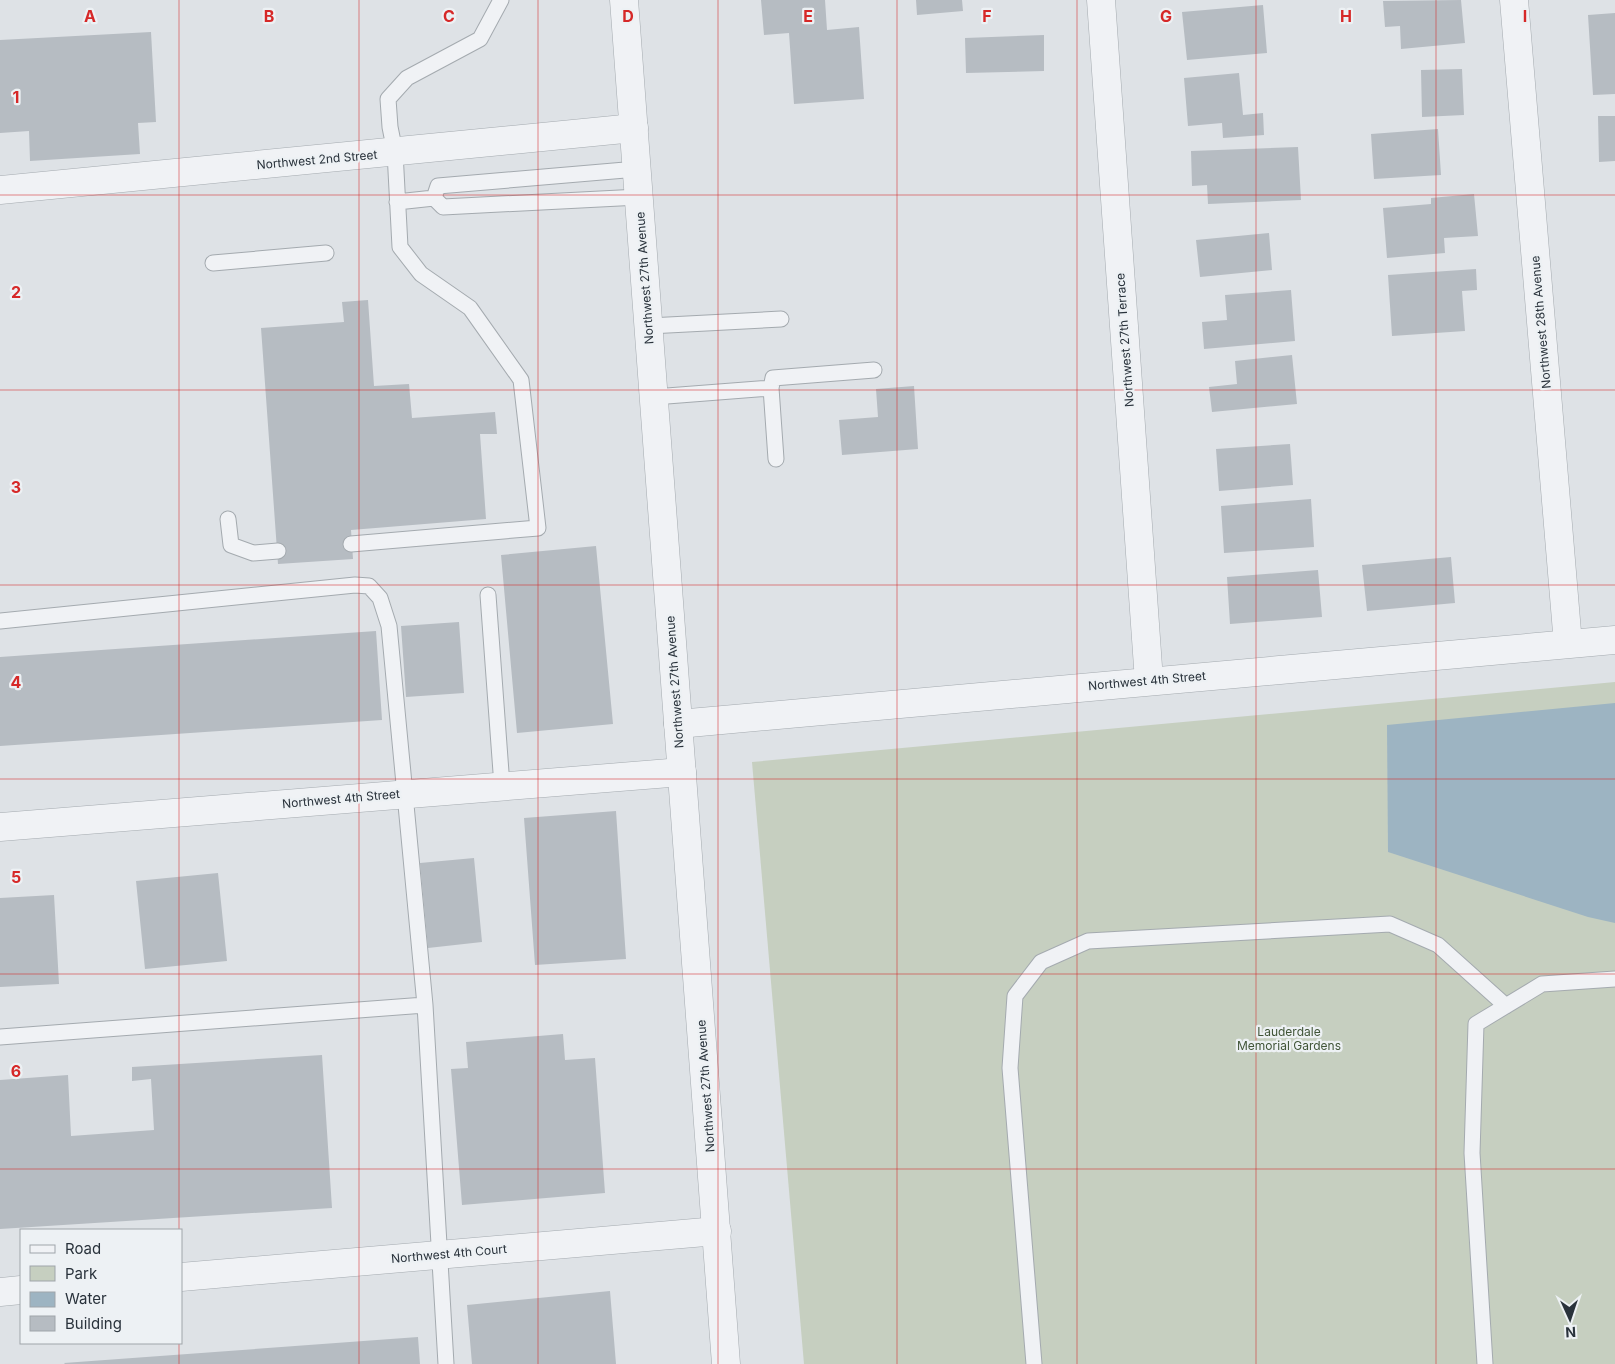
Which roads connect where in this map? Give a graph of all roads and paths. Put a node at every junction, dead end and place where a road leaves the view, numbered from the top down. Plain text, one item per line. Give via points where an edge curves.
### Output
1 (501, 0) edge
2 (624, 0) edge
3 (1101, 0) edge
4 (1514, 0) edge
5 (634, 128) junction
6 (395, 152) junction
7 (637, 169) junction
8 (0, 190) edge
9 (639, 197) junction
10 (434, 198) junction
11 (397, 202) junction
12 (326, 254) dead end
13 (213, 263) dead end
14 (781, 319) dead end
15 (648, 326) junction
16 (874, 370) dead end
17 (771, 388) junction
18 (654, 397) junction
19 (776, 459) dead end
20 (228, 519) dead end
21 (351, 544) dead end
22 (278, 551) dead end
23 (488, 595) dead end
24 (0, 621) edge
25 (1615, 640) edge
26 (1568, 644) junction
27 (1149, 681) junction
28 (678, 724) junction
29 (682, 772) junction
30 (502, 786) junction
31 (406, 794) junction
32 (0, 827) edge
33 (1615, 979) edge
34 (425, 1005) junction
35 (1506, 1006) junction
36 (0, 1037) edge
37 (717, 1231) junction
38 (439, 1255) junction
39 (182, 1277) edge
40 (20, 1290) edge
41 (0, 1292) edge
42 (446, 1364) edge
43 (726, 1364) edge
44 (1034, 1364) edge
45 (1485, 1364) edge

1 - 6 lane via 480,39 407,78 388,99
2 - 5 street, Northwest 27th Avenue
3 - 27 street, Northwest 27th Terrace
4 - 26 street, Northwest 28th Avenue
5 - 6 street, Northwest 2nd Street
5 - 7 street, Northwest 27th Avenue
6 - 8 street, Northwest 2nd Street
6 - 11 lane
7 - 9 street, Northwest 27th Avenue
7 - 10 lane via 438,186
9 - 10 lane via 442,207
9 - 15 street, Northwest 27th Avenue
10 - 11 lane
11 - 21 lane via 400,246 421,274 470,308 521,380 538,528
12 - 13 lane
14 - 15 lane
15 - 18 street, Northwest 27th Avenue
16 - 17 lane via 773,378
17 - 18 lane
17 - 19 lane
18 - 28 street, Northwest 27th Avenue
20 - 22 lane via 231,545 252,553
23 - 30 lane
24 - 31 lane via 369,586 380,598 388,626
25 - 26 street, Northwest 4th Street
26 - 27 street, Northwest 4th Street
27 - 28 street, Northwest 4th Street
28 - 29 street, Northwest 27th Avenue
29 - 30 street, Northwest 4th Street
29 - 37 street, Northwest 27th Avenue
30 - 31 street, Northwest 4th Street
31 - 32 street, Northwest 4th Street
31 - 34 lane
33 - 35 lane via 1542,984
34 - 36 lane
34 - 38 lane
35 - 44 lane via 1438,945 1390,924 1088,941 1041,962 1015,996 1010,1068
35 - 45 lane via 1476,1024 1472,1153
37 - 38 street, Northwest 4th Court
37 - 43 street, Northwest 27th Avenue
38 - 39 street, Northwest 4th Court
38 - 42 lane
40 - 41 street

